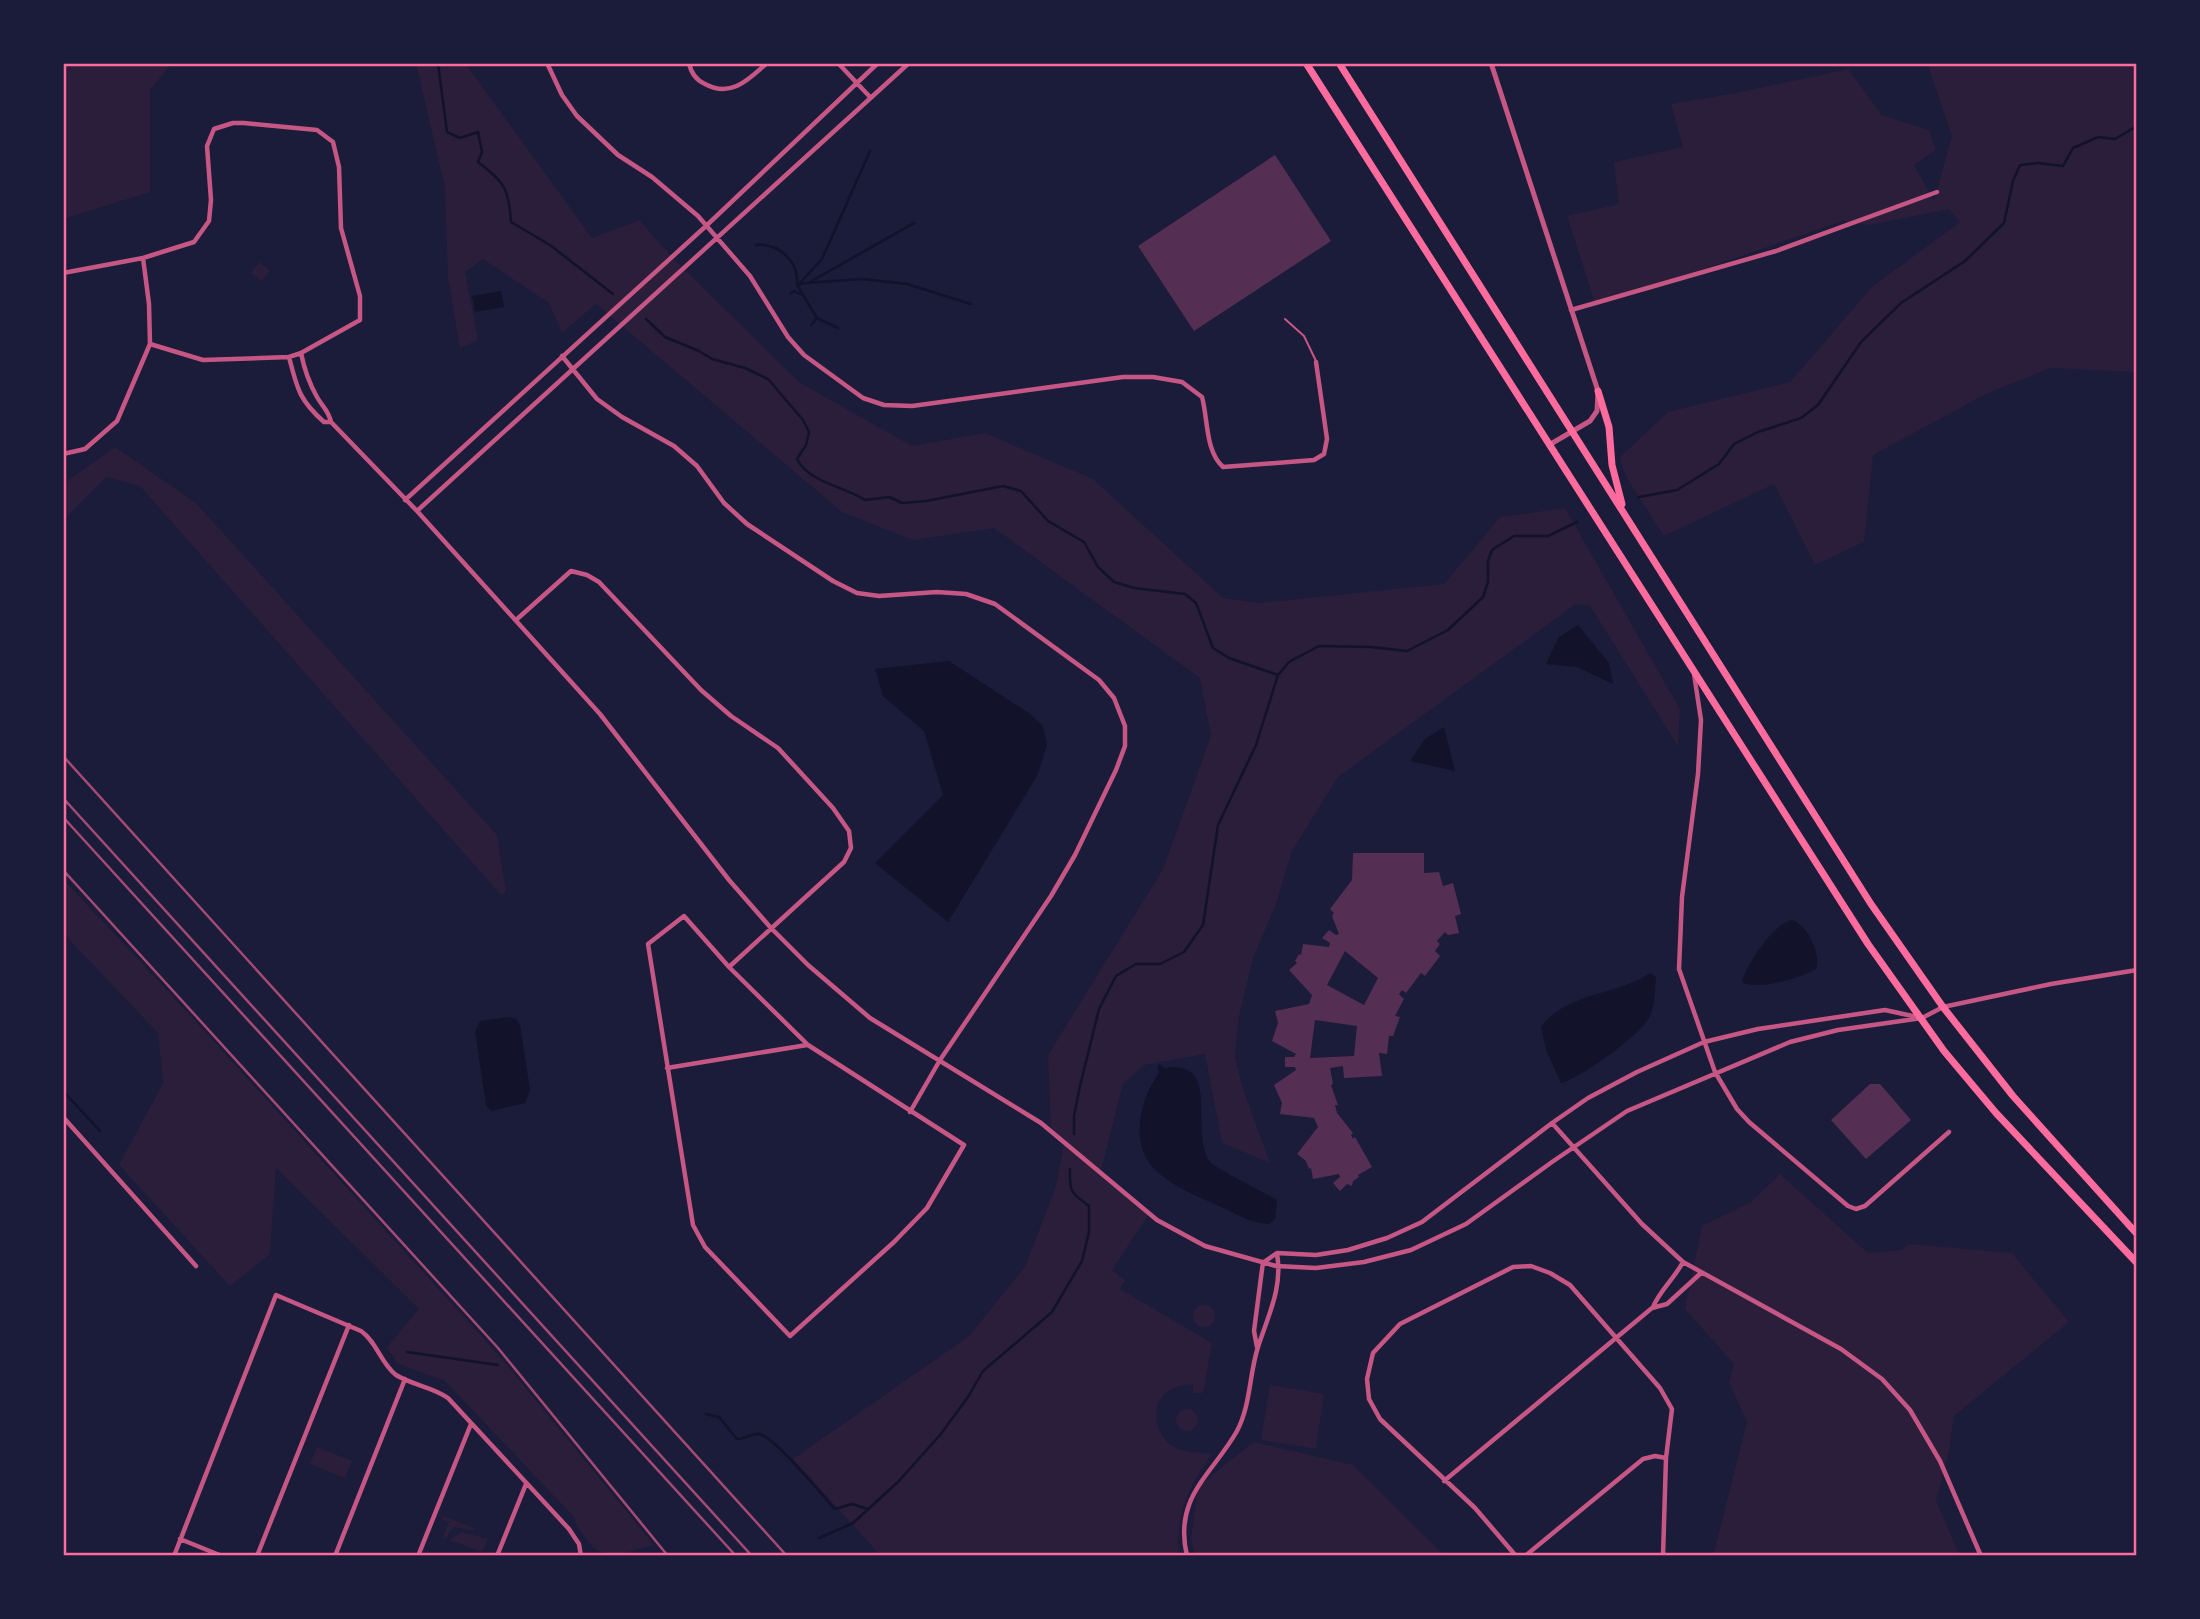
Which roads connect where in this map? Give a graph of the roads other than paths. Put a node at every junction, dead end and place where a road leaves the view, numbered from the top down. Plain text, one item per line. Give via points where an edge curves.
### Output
1 (547, 63) edge
2 (689, 63) edge
3 (767, 63) edge
4 (838, 63) edge
5 (878, 63) edge
6 (909, 63) edge
7 (1306, 63) edge
8 (1339, 63) edge
9 (1492, 63) edge
10 (857, 82) junction
11 (870, 97) junction
12 (1937, 191) dead end
13 (706, 226) junction
14 (717, 238) junction
15 (143, 258) junction
16 (63, 272) edge
17 (1571, 310) junction
18 (1284, 319) dead end
19 (150, 344) junction
20 (301, 353) junction
21 (562, 356) junction
22 (289, 357) junction
23 (1316, 362) joint
24 (572, 369) junction
25 (1598, 391) junction
26 (331, 422) junction
27 (1573, 431) junction
28 (1549, 445) junction
29 (63, 454) edge
30 (405, 500) junction
31 (417, 511) junction
32 (1624, 511) junction
33 (516, 620) junction
34 (1692, 667) junction
35 (771, 928) junction
36 (729, 967) junction
37 (2137, 970) edge
38 (1943, 1007) junction
39 (1922, 1018) junction
40 (1704, 1042) junction
41 (808, 1045) junction
42 (940, 1060) junction
43 (667, 1068) junction
44 (1716, 1072) junction
45 (910, 1112) junction
46 (63, 1117) edge
47 (1552, 1123) junction
48 (1949, 1132) dead end
49 (1575, 1147) junction
50 (2137, 1234) edge
51 (1277, 1253) junction
52 (1263, 1262) junction
53 (1683, 1262) junction
54 (2137, 1263) edge
55 (196, 1266) dead end
56 (1279, 1266) junction
57 (1701, 1273) junction
58 (1652, 1308) junction
59 (349, 1325) junction
60 (1617, 1337) junction
61 (1257, 1348) junction
62 (405, 1379) junction
63 (471, 1423) junction
64 (1666, 1458) junction
65 (1444, 1481) junction
66 (526, 1484) junction
67 (180, 1539) junction
68 (174, 1556) edge
69 (222, 1556) edge
70 (257, 1556) edge
71 (335, 1556) edge
72 (418, 1556) edge
73 (497, 1556) edge
74 (581, 1556) edge
75 (1187, 1556) edge
76 (1516, 1556) edge
77 (1525, 1556) edge
78 (1663, 1556) edge
79 (1981, 1556) edge

1 - 13 street via 577,116 618,155 678,197
2 - 3 street via 701,83 723,90 744,83
4 - 10 street
5 - 10 street
6 - 11 street
7 - 28 highway
8 - 27 highway
9 - 17 street
10 - 11 street
10 - 13 street
11 - 14 street
12 - 17 street via 1776,251
13 - 14 street
13 - 21 street
14 - 23 street via 750,276 804,355 863,398 884,405 912,406 1123,377 1153,377 1182,382 1202,397 1212,449 1223,467 1314,460 1324,454 1327,439
14 - 24 street
15 - 16 street
15 - 19 street
15 - 20 street via 194,242 209,222 207,145 214,129 244,122 317,130 333,142 339,167 341,228 360,296 360,320
17 - 25 street
18 - 23 lane via 1304,336
19 - 22 street via 203,360
19 - 29 street via 117,421 85,449
20 - 22 street
20 - 26 street via 309,382
21 - 24 street
21 - 30 street
22 - 26 street via 307,407 324,422
24 - 31 street
24 - 42 street via 597,399 674,446 697,466 724,503 747,524 833,581 857,593 965,594 995,604 1099,680 1114,698 1125,726 1125,746 1116,770 1051,896
25 - 27 street via 1597,411
25 - 32 highway
26 - 30 street
27 - 28 street
27 - 32 highway
28 - 34 highway
30 - 31 street
31 - 33 street
32 - 38 highway via 1871,904
33 - 35 street via 600,714
33 - 35 street via 570,571 587,575 701,690 778,748 832,808 849,831 851,848 844,862
34 - 39 highway via 1868,944
34 - 40 street via 1701,720 1679,969
35 - 36 street
35 - 42 street via 870,1018
36 - 41 street
36 - 43 street via 684,916 648,944
37 - 38 street
38 - 39 street
38 - 50 highway via 2013,1097
39 - 40 street via 1885,1010
39 - 44 street via 1790,1042
39 - 54 highway via 1997,1113
40 - 44 street
40 - 47 street via 1613,1085
41 - 43 street
41 - 45 street
42 - 45 street
42 - 52 street via 1041,1123 1157,1220 1205,1246
43 - 45 street via 693,1225 705,1247 790,1336 927,1208 964,1145
44 - 48 street via 1749,1122 1856,1209 1866,1206
44 - 49 street via 1628,1111
46 - 55 street
47 - 49 street
47 - 51 street via 1422,1222 1348,1250 1316,1255
49 - 53 street via 1642,1224
49 - 56 street via 1466,1224 1411,1250 1316,1268
51 - 52 street
51 - 56 street
52 - 56 street
52 - 61 street via 1254,1331
53 - 57 street
53 - 58 street
56 - 61 street via 1266,1329
57 - 58 street via 1667,1304
57 - 79 street via 1841,1349 1881,1379 1910,1410 1940,1461
58 - 60 street
59 - 62 street via 371,1339 391,1370
59 - 67 street via 276,1295
59 - 70 street
60 - 64 street via 1672,1409
60 - 65 street
60 - 65 street via 1570,1285 1531,1266 1513,1267 1400,1325 1373,1353 1367,1379 1370,1399 1380,1419
61 - 75 street via 1249,1402 1237,1431 1187,1508
62 - 63 street via 443,1395
62 - 71 street
63 - 66 street
63 - 72 street
64 - 77 street via 1643,1459
64 - 78 street
65 - 76 street via 1475,1508
66 - 73 street
66 - 74 street via 573,1534
67 - 68 street
67 - 69 street

